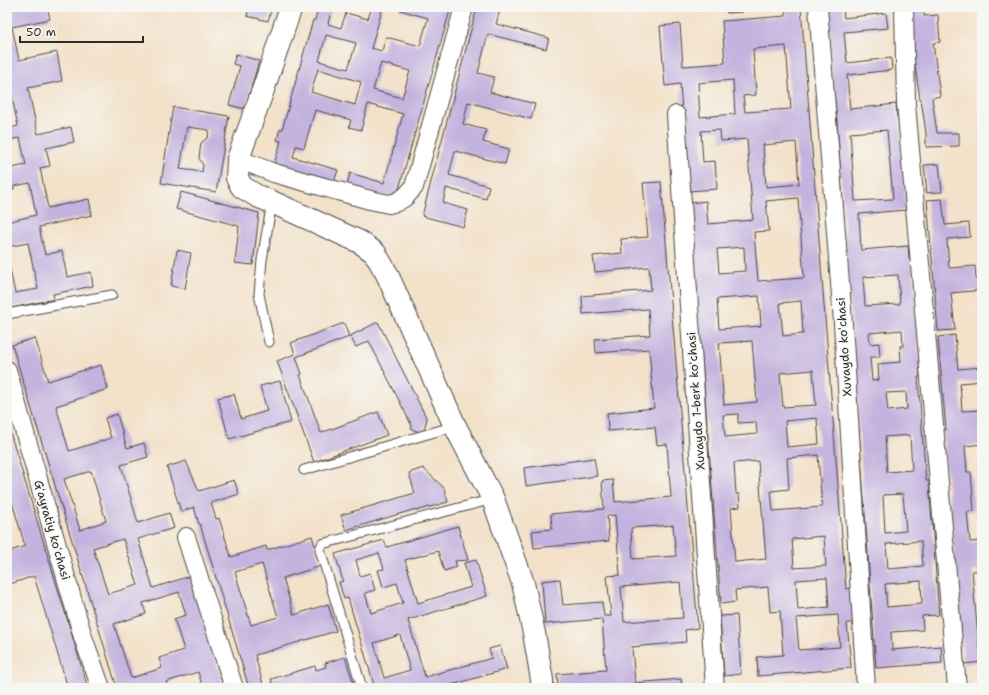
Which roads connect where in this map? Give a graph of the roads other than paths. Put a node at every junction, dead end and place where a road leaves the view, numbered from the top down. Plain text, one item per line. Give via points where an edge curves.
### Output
1 (291, 7) edge
2 (464, 7) edge
3 (818, 7) edge
4 (904, 7) edge
5 (676, 115) dead end
6 (238, 159) junction
7 (272, 202) junction
8 (112, 295) dead end
9 (7, 314) edge
10 (269, 342) dead end
11 (7, 370) edge
12 (455, 426) junction
13 (304, 470) dead end
14 (493, 499) junction
15 (186, 537) dead end
16 (101, 688) edge
17 (234, 688) edge
18 (362, 688) edge
19 (542, 688) edge
20 (715, 688) edge
21 (866, 688) edge
22 (957, 688) edge

1 - 6 street
2 - 6 street via 414,187 405,197 389,204 370,200 274,173
3 - 21 street, Xuvaydo koʻchasi via 842,308
4 - 22 street via 906,104
5 - 20 street, Xuvaydo 1-berk koʻchasi
6 - 7 street via 237,178 242,187
7 - 10 lane via 259,294
7 - 12 street via 360,242 375,254 387,274
8 - 9 lane
11 - 16 street, Gʻayratiy koʻchasi via 83,637
12 - 13 lane
12 - 14 street
14 - 18 lane via 322,544 320,550
14 - 19 street via 523,583
15 - 17 street

